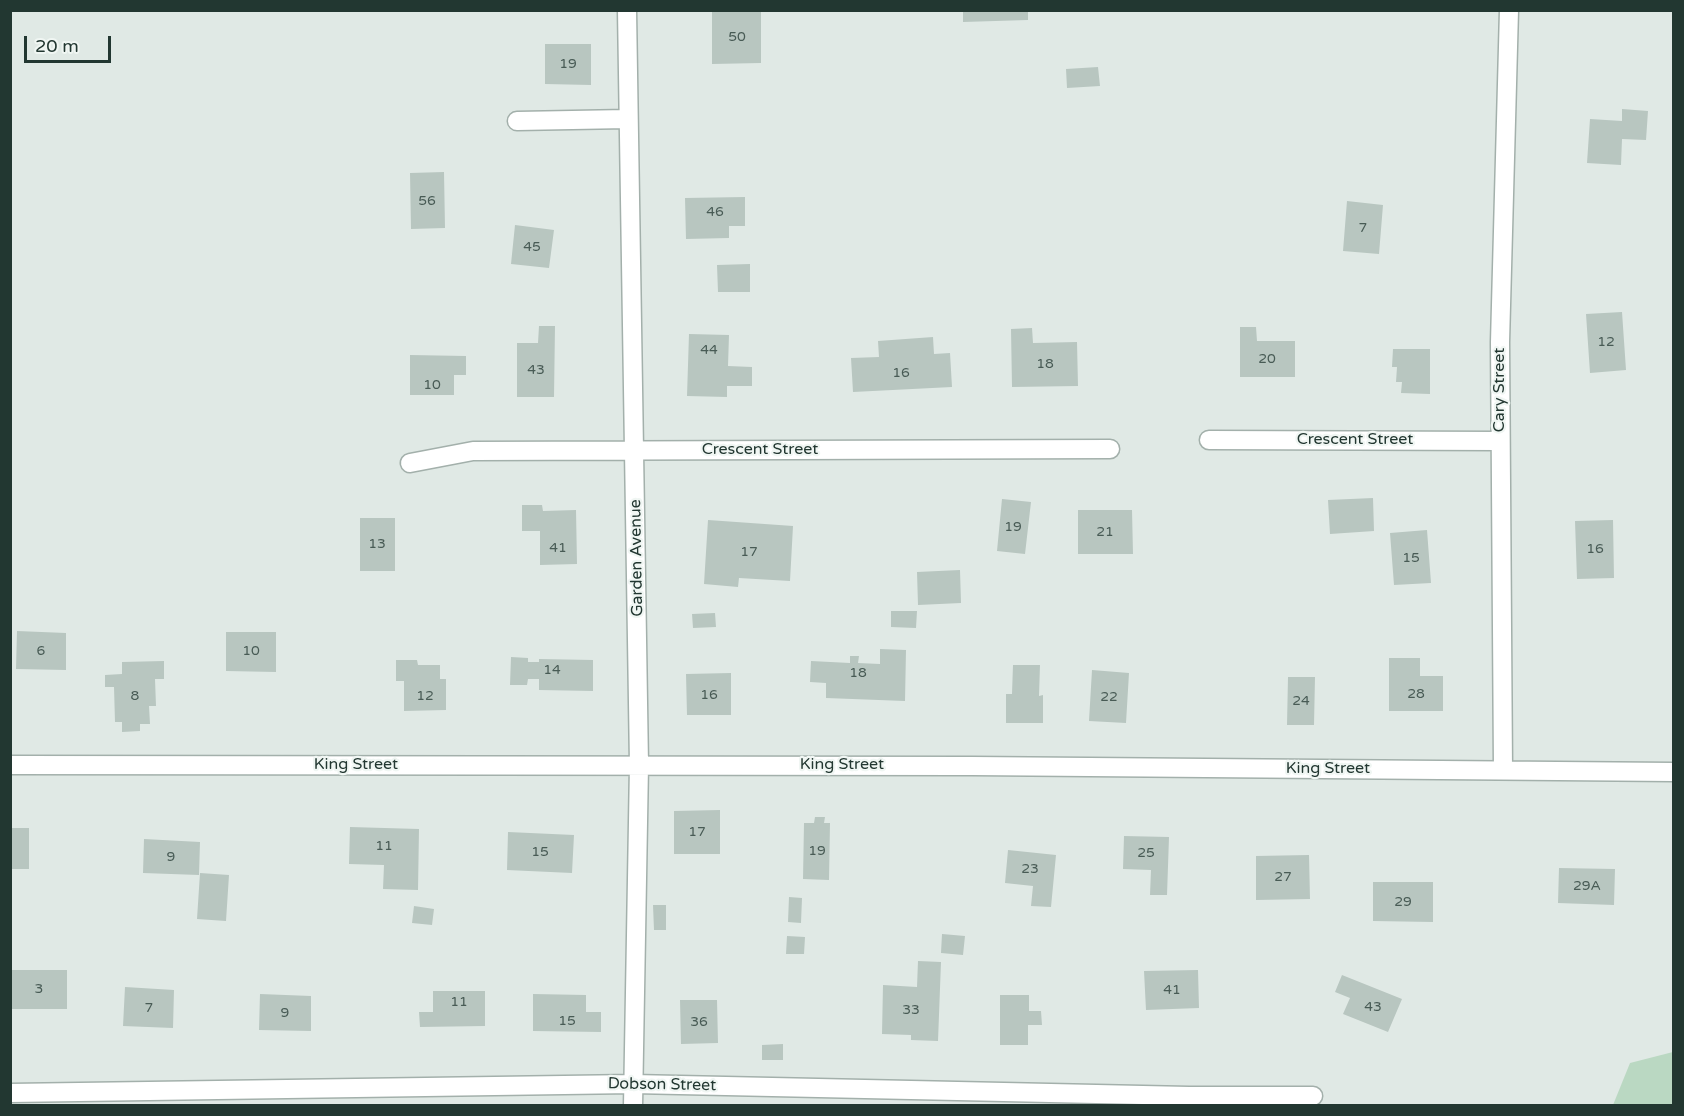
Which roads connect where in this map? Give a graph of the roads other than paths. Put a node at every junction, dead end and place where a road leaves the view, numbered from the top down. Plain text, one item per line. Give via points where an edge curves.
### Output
1 (627, 10) edge
2 (1509, 10) edge
3 (627, 119) junction
4 (517, 121) dead end
5 (1209, 440) dead end
6 (1500, 441) junction
7 (1110, 449) dead end
8 (635, 450) junction
9 (410, 463) dead end
10 (10, 765) edge
11 (639, 765) junction
12 (1503, 770) junction
13 (1674, 772) edge
14 (633, 1084) junction
15 (10, 1093) edge
16 (1313, 1096) dead end
17 (633, 1106) edge

1 - 3 street, Garden Avenue
2 - 6 street, Cary Street
3 - 4 street
3 - 8 street, Garden Avenue
5 - 6 street, Crescent Street
6 - 12 street, Cary Street
7 - 8 street, Crescent Street
8 - 9 street, Crescent Street via 465,452
8 - 11 street, Garden Avenue
10 - 11 street, King Street
11 - 12 street, King Street
11 - 14 street, Garden Avenue
12 - 13 street, King Street
14 - 15 street, Dobson Street
14 - 16 street, Dobson Street
14 - 17 street, Garden Avenue

